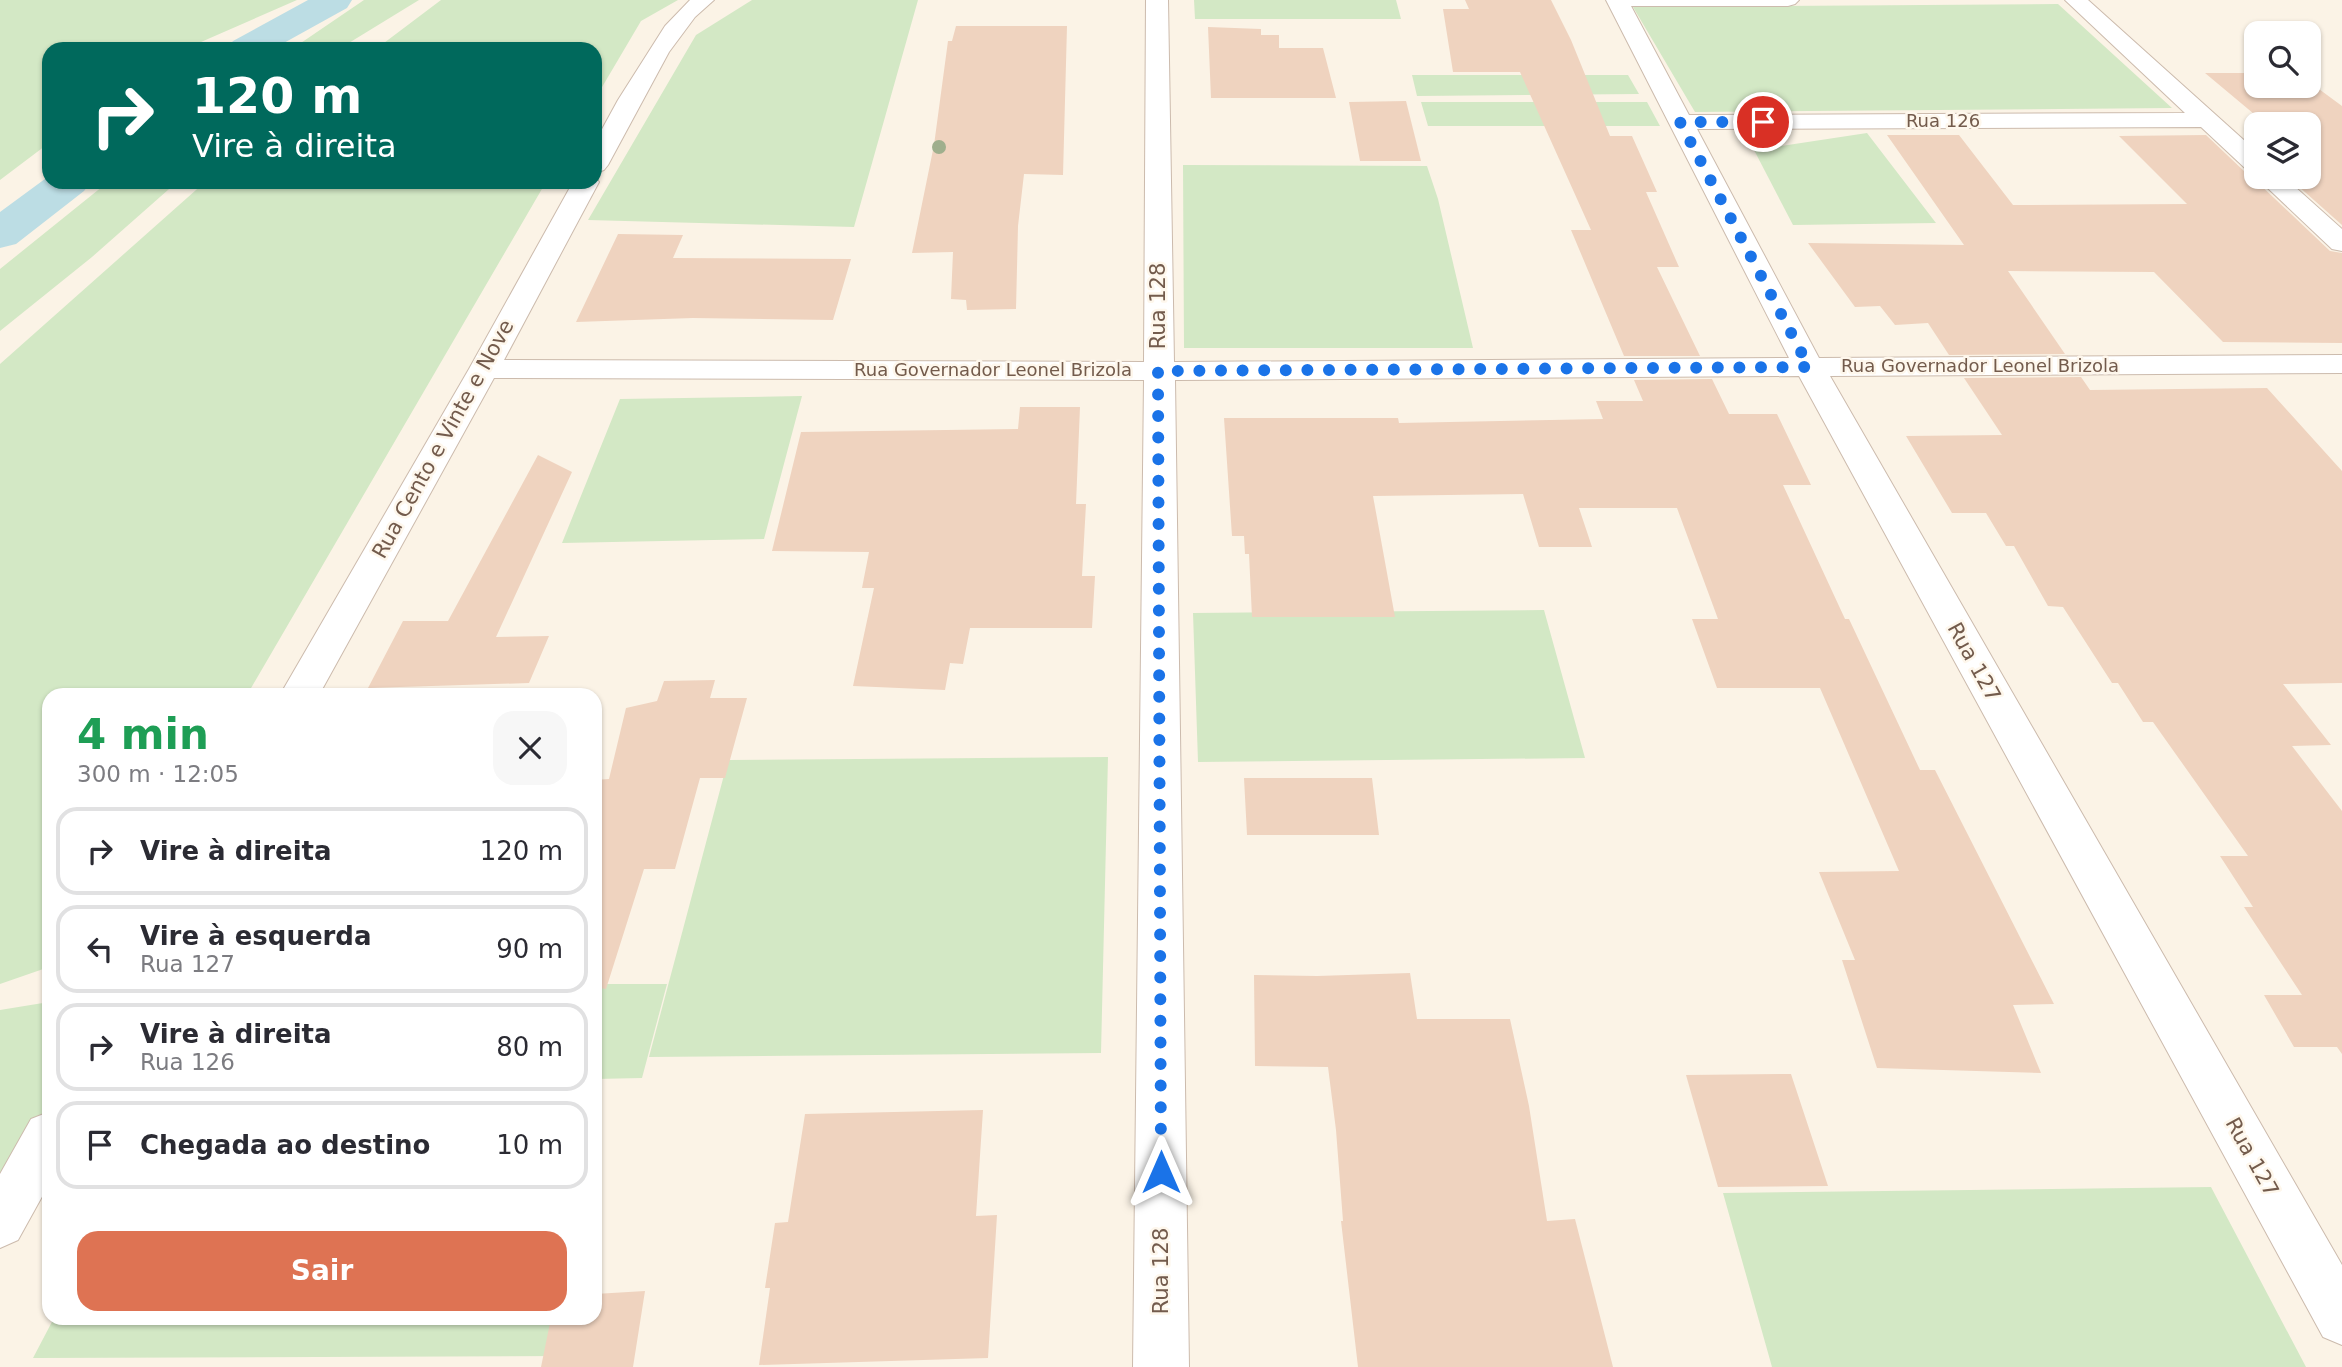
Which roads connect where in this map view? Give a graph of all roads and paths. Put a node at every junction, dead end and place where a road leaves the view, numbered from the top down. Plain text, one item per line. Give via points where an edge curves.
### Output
1 (1157, 0) edge
2 (1617, 0) edge
3 (1788, 0) edge
4 (2076, 0) edge
5 (697, 4) edge
6 (2206, 120) junction
7 (1680, 122) junction
8 (602, 153) edge
9 (2244, 154) edge
10 (582, 189) edge
11 (2282, 189) edge
12 (2342, 243) edge
13 (2342, 364) edge
14 (1809, 367) junction
15 (484, 369) junction
16 (1158, 371) junction
17 (303, 688) edge
18 (42, 1148) edge
19 (0, 1223) edge
20 (2342, 1318) edge
21 (1161, 1367) edge

1 - 16 street, Rua 128
2 - 3 street, Rua 127
2 - 7 street, Rua 127
4 - 6 street
5 - 8 street via 663,44
6 - 7 street, Rua 126
6 - 9 street
7 - 14 street, Rua 127
10 - 15 street, Rua Cento e Vinte e Nove
11 - 12 street
13 - 14 street, Rua Governador Leonel Brizola
14 - 16 street, Rua Governador Leonel Brizola
14 - 20 street, Rua 127
15 - 16 street, Rua Governador Leonel Brizola
15 - 17 street, Rua Cento e Vinte e Nove
16 - 21 street, Rua 128
18 - 19 street

